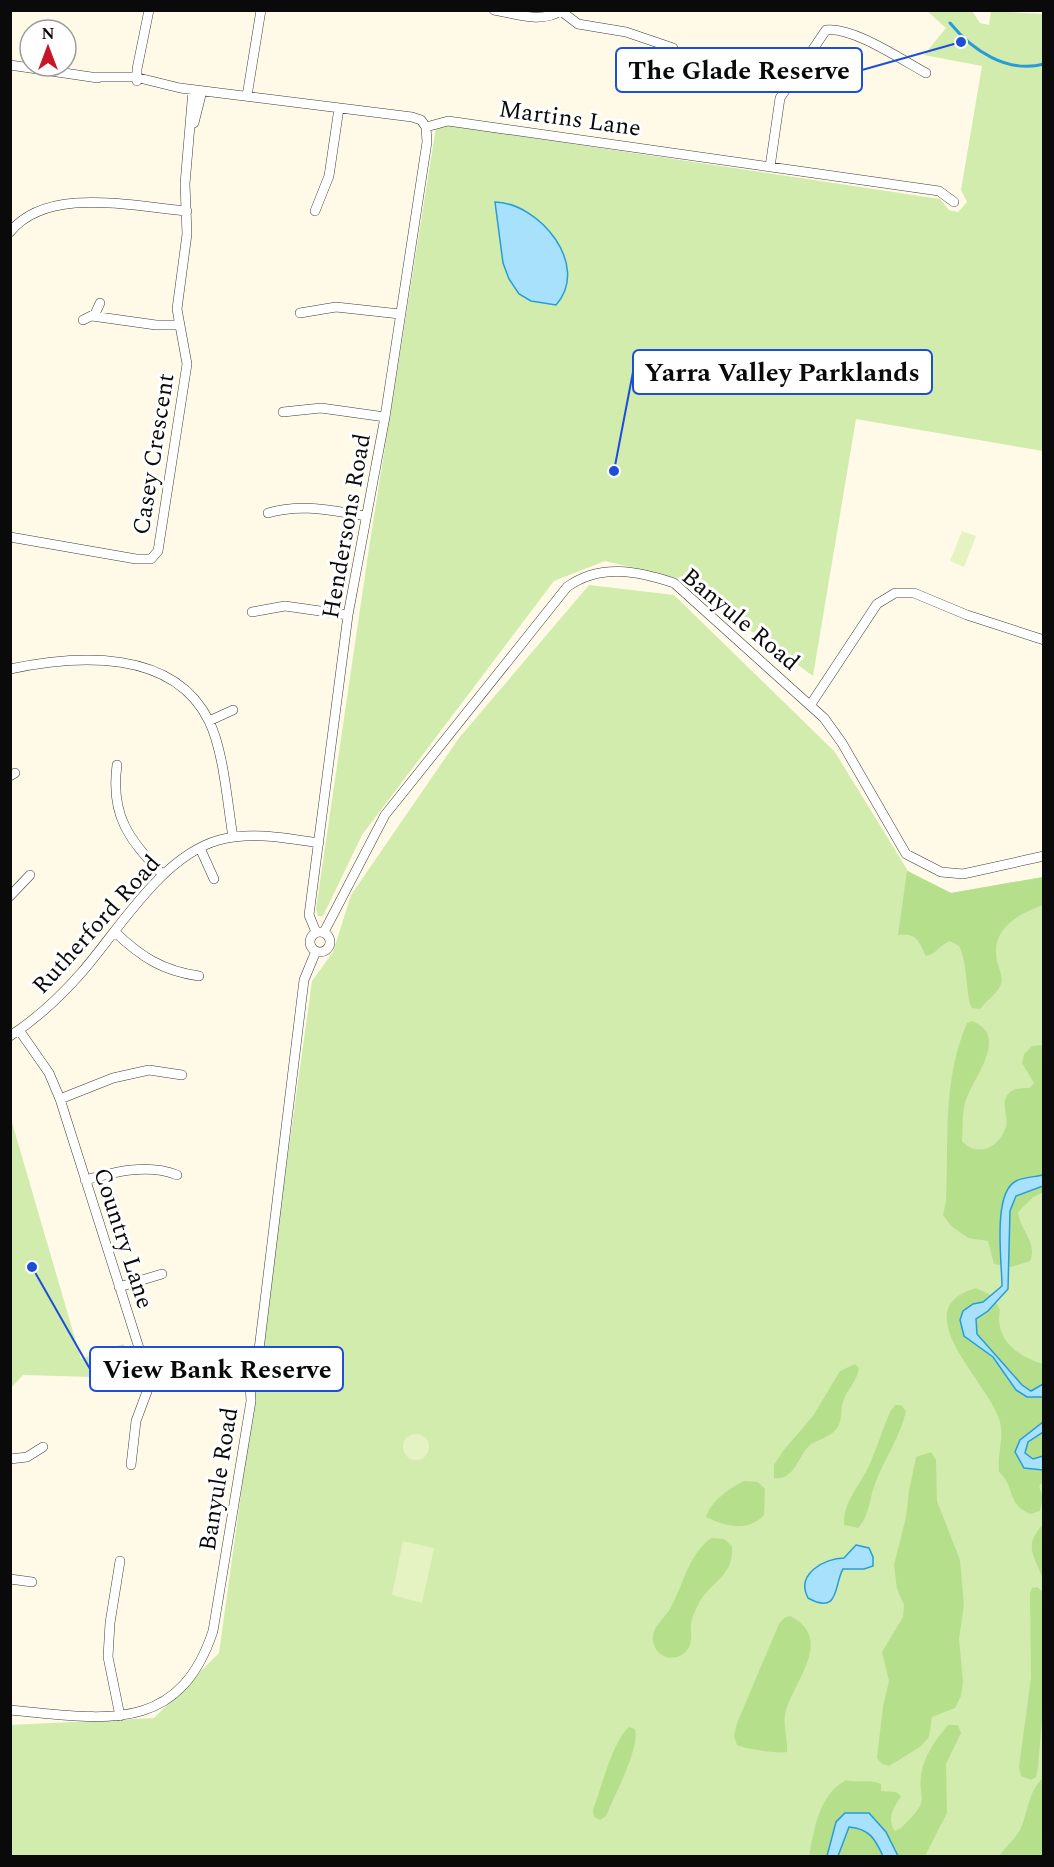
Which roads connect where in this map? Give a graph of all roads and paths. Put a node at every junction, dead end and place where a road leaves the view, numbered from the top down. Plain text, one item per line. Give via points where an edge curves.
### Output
1 (148, 10) edge
2 (261, 10) edge
3 (494, 10) edge
4 (561, 11) edge
5 (673, 48) dead end
6 (10, 65) edge
7 (926, 73) dead end
8 (137, 79) junction
9 (197, 90) junction
10 (247, 96) junction
11 (339, 108) junction
12 (426, 126) junction
13 (770, 167) junction
14 (954, 202) dead end
15 (187, 208) junction
16 (315, 212) dead end
17 (10, 214) edge
18 (18, 223) junction
19 (10, 232) edge
20 (100, 303) dead end
21 (300, 313) dead end
22 (399, 314) junction
23 (92, 316) junction
24 (83, 320) dead end
25 (178, 325) junction
26 (283, 412) dead end
27 (385, 417) junction
28 (268, 513) dead end
29 (366, 516) junction
30 (10, 537) edge
31 (252, 612) dead end
32 (348, 615) junction
33 (1044, 640) edge
34 (10, 669) edge
35 (811, 704) junction
36 (233, 710) dead end
37 (209, 721) junction
38 (117, 765) dead end
39 (233, 837) junction
40 (319, 843) junction
41 (200, 848) junction
42 (1044, 856) edge
43 (30, 875) dead end
44 (163, 875) junction
45 (214, 879) dead end
46 (10, 896) edge
47 (115, 932) junction
48 (320, 932) junction
49 (316, 951) junction
50 (199, 976) dead end
51 (15, 1033) edge
52 (182, 1076) dead end
53 (60, 1099) junction
54 (177, 1175) dead end
55 (85, 1180) junction
56 (162, 1274) dead end
57 (119, 1287) junction
58 (155, 1370) junction
59 (249, 1384) junction
60 (43, 1447) dead end
61 (10, 1459) edge
62 (130, 1465) dead end
63 (120, 1562) dead end
64 (10, 1579) edge
65 (32, 1582) dead end
66 (10, 1710) edge
67 (120, 1716) junction

1 - 8 street
2 - 10 street
3 - 4 street via 538,18
4 - 5 street via 578,24 632,34
6 - 8 street, Martins Lane via 123,83
7 - 13 street via 858,38 835,29 826,30 780,98
8 - 9 street, Martins Lane via 150,86
9 - 10 street, Martins Lane
9 - 15 street, Casey Crescent via 186,170
10 - 11 street, Martins Lane
11 - 12 street, Martins Lane via 417,118
11 - 16 street via 329,176
12 - 13 street, Martins Lane via 448,121
12 - 22 street, Hendersons Road via 427,142
13 - 14 street, Martins Lane via 939,191
15 - 18 street via 61,204 39,209
15 - 25 street, Casey Crescent
17 - 18 street
18 - 19 street
20 - 23 street
21 - 22 street via 336,307
22 - 27 street, Hendersons Road
23 - 24 street
23 - 25 street
25 - 30 street, Casey Crescent via 186,350 186,371 156,555 136,560
26 - 27 street via 321,408
27 - 29 street, Hendersons Road
28 - 29 street via 310,507
29 - 32 street, Hendersons Road
31 - 32 street via 285,606
32 - 40 street, Hendersons Road
33 - 35 street via 914,593 895,593 877,604
34 - 37 street via 78,660 136,665 181,687
35 - 42 street, Banyule Road via 842,743 906,854 941,872 963,874
35 - 48 street, Banyule Road via 674,583 649,575 603,572 583,576 567,587 385,814
36 - 37 street
37 - 39 street
38 - 44 street via 115,789 123,826
39 - 40 street, Rutherford Road
39 - 41 street, Rutherford Road
40 - 48 street, Hendersons Road via 309,915
41 - 44 street, Rutherford Road
41 - 45 street
43 - 46 street
44 - 47 street, Rutherford Road
47 - 50 street via 158,966
47 - 51 street, Rutherford Road via 65,991
48 - 49 street via 311,937
48 - 49 street via 331,940 329,947
49 - 59 street, Banyule Road via 304,980 257,1366
51 - 53 street, Country Lane via 49,1073
52 - 53 street via 150,1070 113,1078
53 - 55 street, Country Lane
54 - 55 street via 161,1169 112,1173
55 - 57 street, Country Lane
56 - 57 street
57 - 58 street, Country Lane via 139,1347
58 - 59 street
58 - 62 street via 136,1420
59 - 67 street, Banyule Road via 251,1401 213,1631 205,1656 181,1688 162,1703 144,1712
60 - 61 street via 27,1457
63 - 67 street via 108,1657
64 - 65 street
66 - 67 street, Banyule Road

